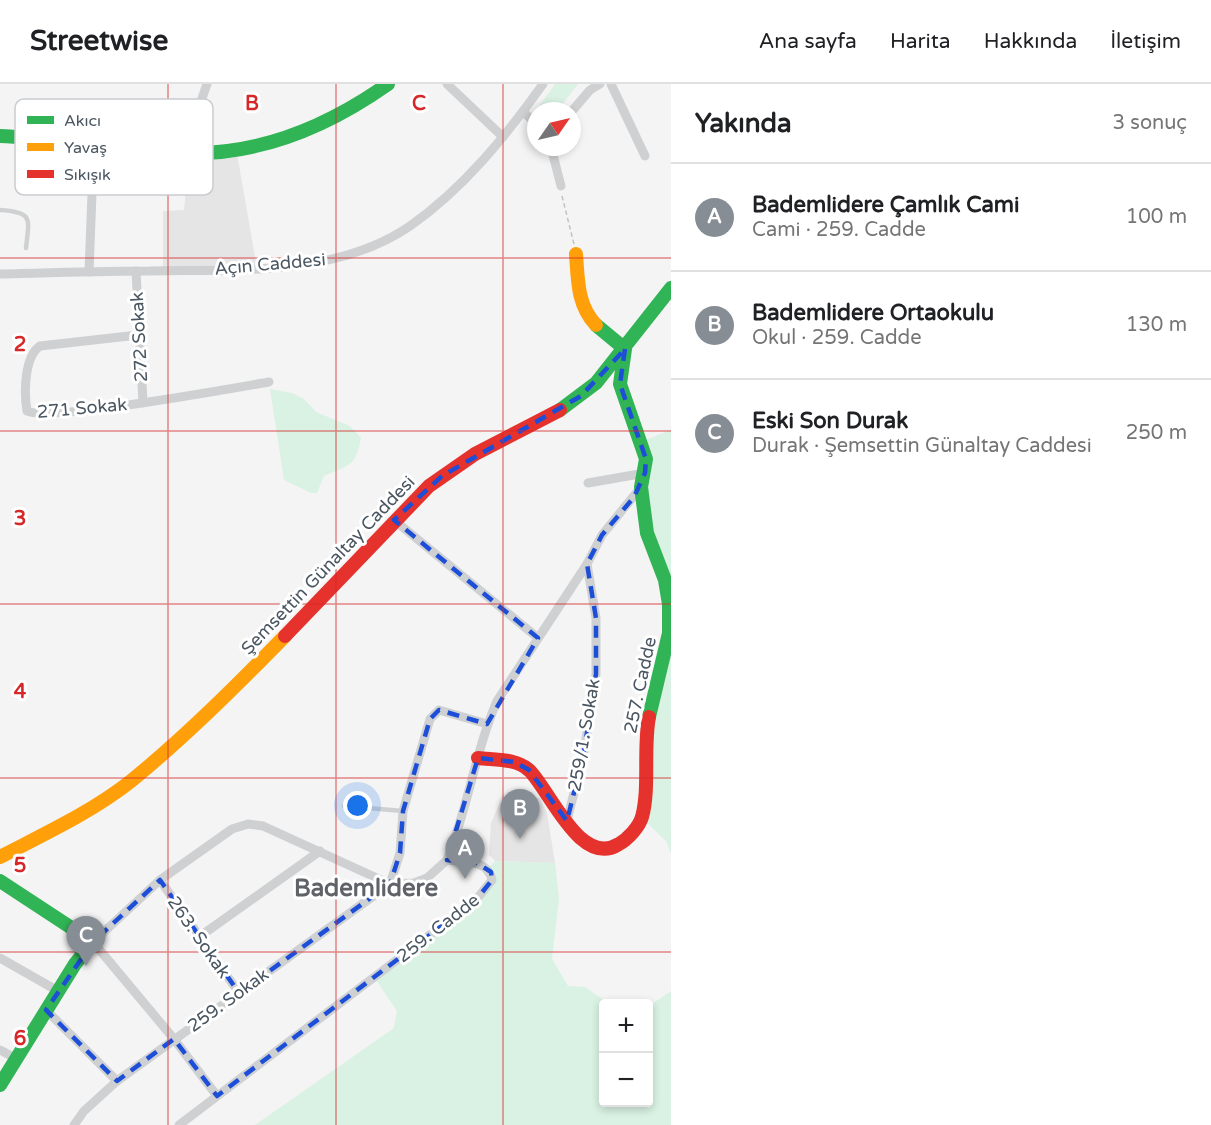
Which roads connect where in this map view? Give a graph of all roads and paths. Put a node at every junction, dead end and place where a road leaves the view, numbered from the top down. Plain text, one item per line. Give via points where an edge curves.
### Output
1 (207, 84) edge
2 (388, 84) edge
3 (447, 84) edge
4 (543, 84) edge
5 (600, 84) edge
6 (611, 84) edge
7 (202, 99) edge
8 (580, 102) edge
9 (523, 112) junction
10 (527, 115) edge
11 (0, 136) edge
12 (503, 136) junction
13 (15, 137) edge
14 (213, 150) edge
15 (553, 156) edge
16 (645, 156) dead end
17 (561, 186) joint
18 (92, 195) edge
19 (0, 210) edge
20 (26, 248) dead end
21 (576, 254) joint
22 (136, 271) junction
23 (89, 272) junction
24 (0, 274) edge
25 (671, 288) edge
26 (138, 334) junction
27 (625, 349) junction
28 (268, 382) dead end
29 (143, 403) junction
30 (643, 480) junction
31 (588, 483) dead end
32 (394, 520) junction
33 (587, 564) junction
34 (538, 638) junction
35 (487, 724) junction
36 (478, 758) junction
37 (344, 806) dead end
38 (403, 811) junction
39 (567, 821) junction
40 (320, 851) junction
41 (0, 857) edge
42 (447, 860) junction
43 (160, 880) junction
44 (0, 881) edge
45 (390, 884) junction
46 (199, 937) junction
47 (93, 942) junction
48 (0, 958) edge
49 (57, 991) junction
50 (239, 993) junction
51 (46, 1010) junction
52 (174, 1039) junction
53 (0, 1050) edge
54 (15, 1058) junction
55 (117, 1081) junction
56 (0, 1084) edge
57 (217, 1096) junction
58 (74, 1125) edge
59 (179, 1125) edge

1 - 7 street
2 - 14 street via 326,124 290,138
3 - 12 street
4 - 9 street, Açın Caddesi
5 - 8 street
6 - 16 street
9 - 10 street
9 - 12 street, Açın Caddesi
11 - 13 street
12 - 22 street, Açın Caddesi via 460,185 418,219 370,247 340,257 287,266
15 - 17 street
17 - 21 path
18 - 23 street
19 - 20 lane via 27,216
21 - 27 street via 582,310
22 - 23 street, Açın Caddesi
22 - 26 street, 272 Sokak
23 - 24 street, Açın Caddesi
25 - 27 street, Şemsettin Günaltay Caddesi
26 - 29 street, 272 Sokak
26 - 29 street, 271 Sokak via 40,345 29,361 26,404 27,411 45,415
27 - 30 street, 257. Cadde via 620,384 646,459
27 - 32 street, Şemsettin Günaltay Caddesi via 581,396 442,476
28 - 29 street, 271 Sokak
30 - 31 street
30 - 33 street via 602,535
30 - 39 street, 257. Cadde via 646,533 665,580 669,633 648,720 642,818 631,835 608,850 586,844
32 - 34 street
32 - 41 street, Şemsettin Günaltay Caddesi via 242,680 130,782 60,826
33 - 34 street
33 - 39 street, 259/1. Sokak via 596,618 596,674 584,752
34 - 35 street via 497,701
35 - 36 street
35 - 38 street via 445,711 433,714
36 - 39 street, 257. Cadde via 515,762 529,770
36 - 42 street
37 - 38 lane
38 - 45 street via 400,853
40 - 43 street via 263,826 248,824 232,829
40 - 45 street
40 - 46 street
42 - 45 street via 427,878
42 - 57 street, 259. Cadde via 477,863 491,872 492,880 476,900
43 - 46 street, 263. Sokak
43 - 47 street
44 - 47 street
45 - 50 street, 259. Sokak
46 - 50 street, 263. Sokak
47 - 49 street
47 - 52 street
48 - 49 street
49 - 51 street
50 - 52 street, 259. Sokak
51 - 54 street
51 - 55 street
52 - 55 street, 259. Sokak
52 - 57 street
53 - 54 street
54 - 56 street
55 - 58 street, 259. Sokak
57 - 59 street

